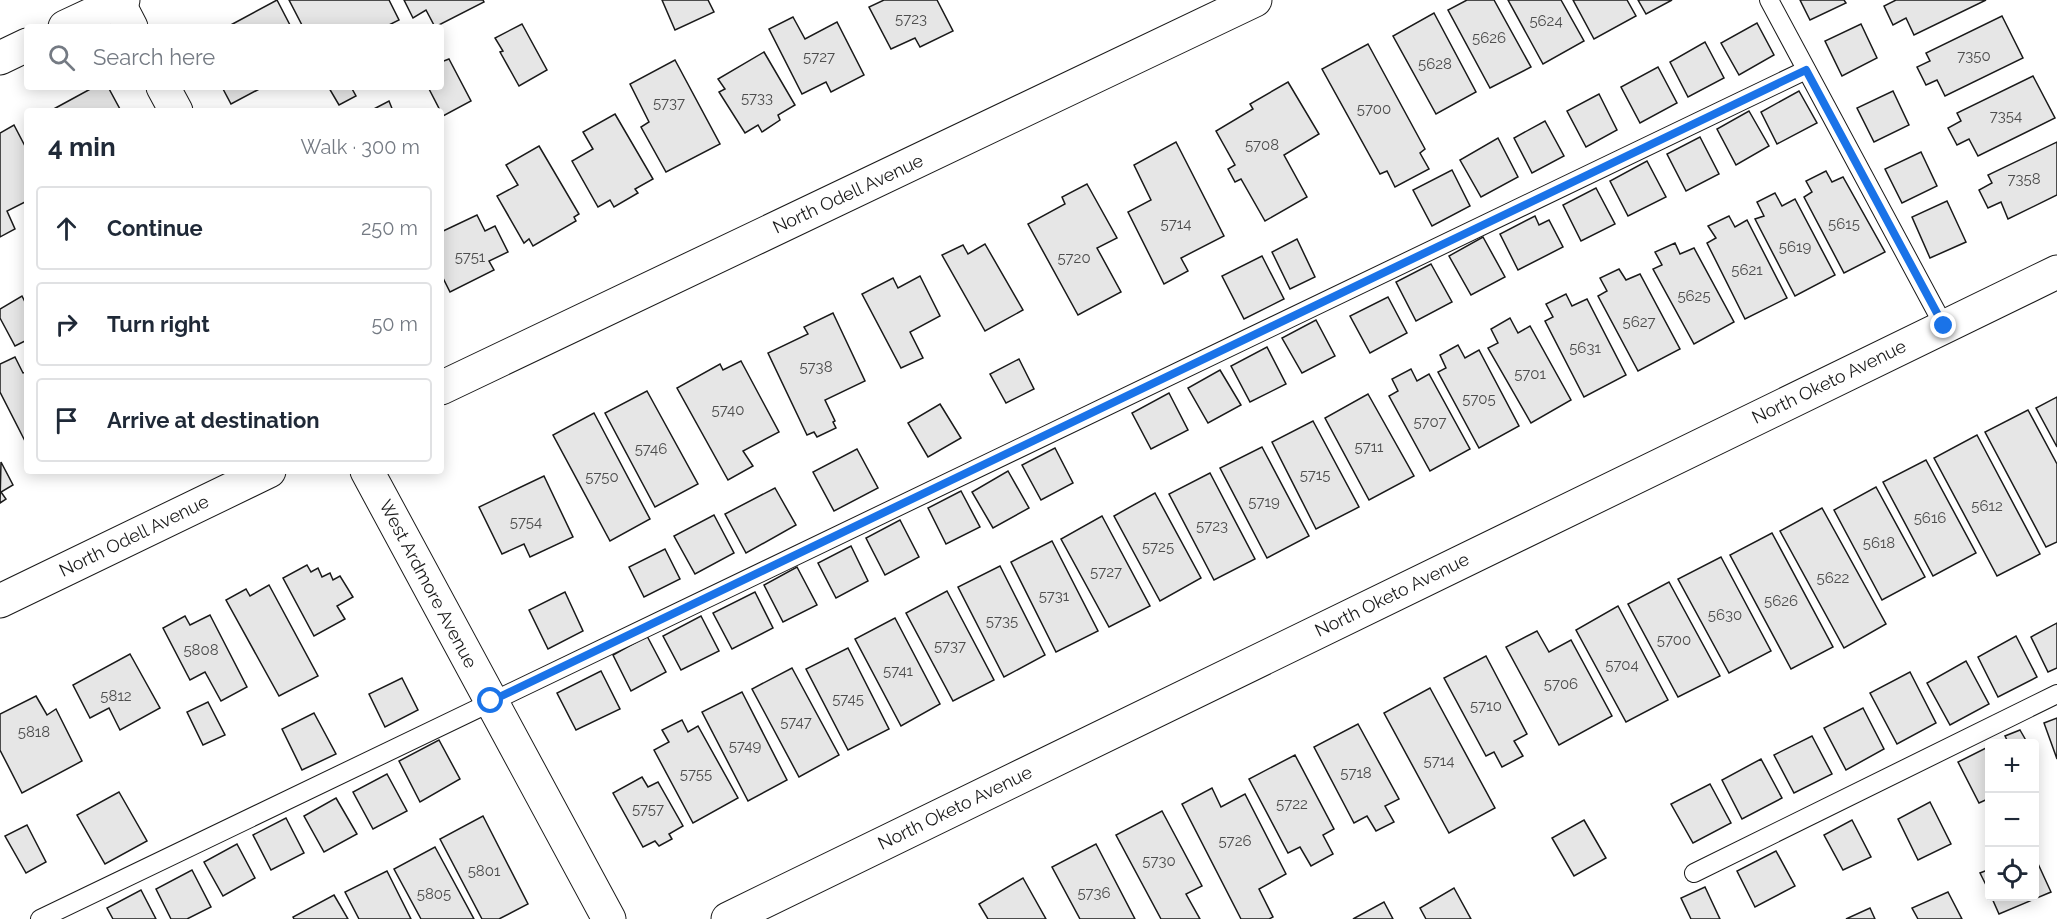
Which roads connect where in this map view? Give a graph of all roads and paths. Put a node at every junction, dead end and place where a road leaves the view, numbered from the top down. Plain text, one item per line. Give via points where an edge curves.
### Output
1 (1255, 0) edge
2 (1769, 0) edge
3 (124, 10) edge
4 (75, 24) edge
5 (24, 46) edge
6 (0, 58) edge
7 (1806, 70) junction
8 (165, 90) edge
9 (174, 108) edge
10 (2057, 272) edge
11 (1944, 326) junction
12 (444, 387) edge
13 (262, 474) edge
14 (369, 474) edge
15 (0, 601) edge
16 (2057, 694) edge
17 (491, 701) junction
18 (1694, 873) dead end
19 (40, 919) edge
20 (609, 919) edge
21 (728, 919) edge

1 - 12 street, North Odell Avenue
2 - 7 lane
3 - 4 street
5 - 6 street
7 - 11 lane
7 - 17 lane
8 - 9 street
10 - 11 street, North Oketo Avenue
11 - 21 street, North Oketo Avenue
13 - 15 street, North Odell Avenue
14 - 17 street, West Ardmore Avenue
16 - 18 lane
17 - 19 lane
17 - 20 street, West Ardmore Avenue

